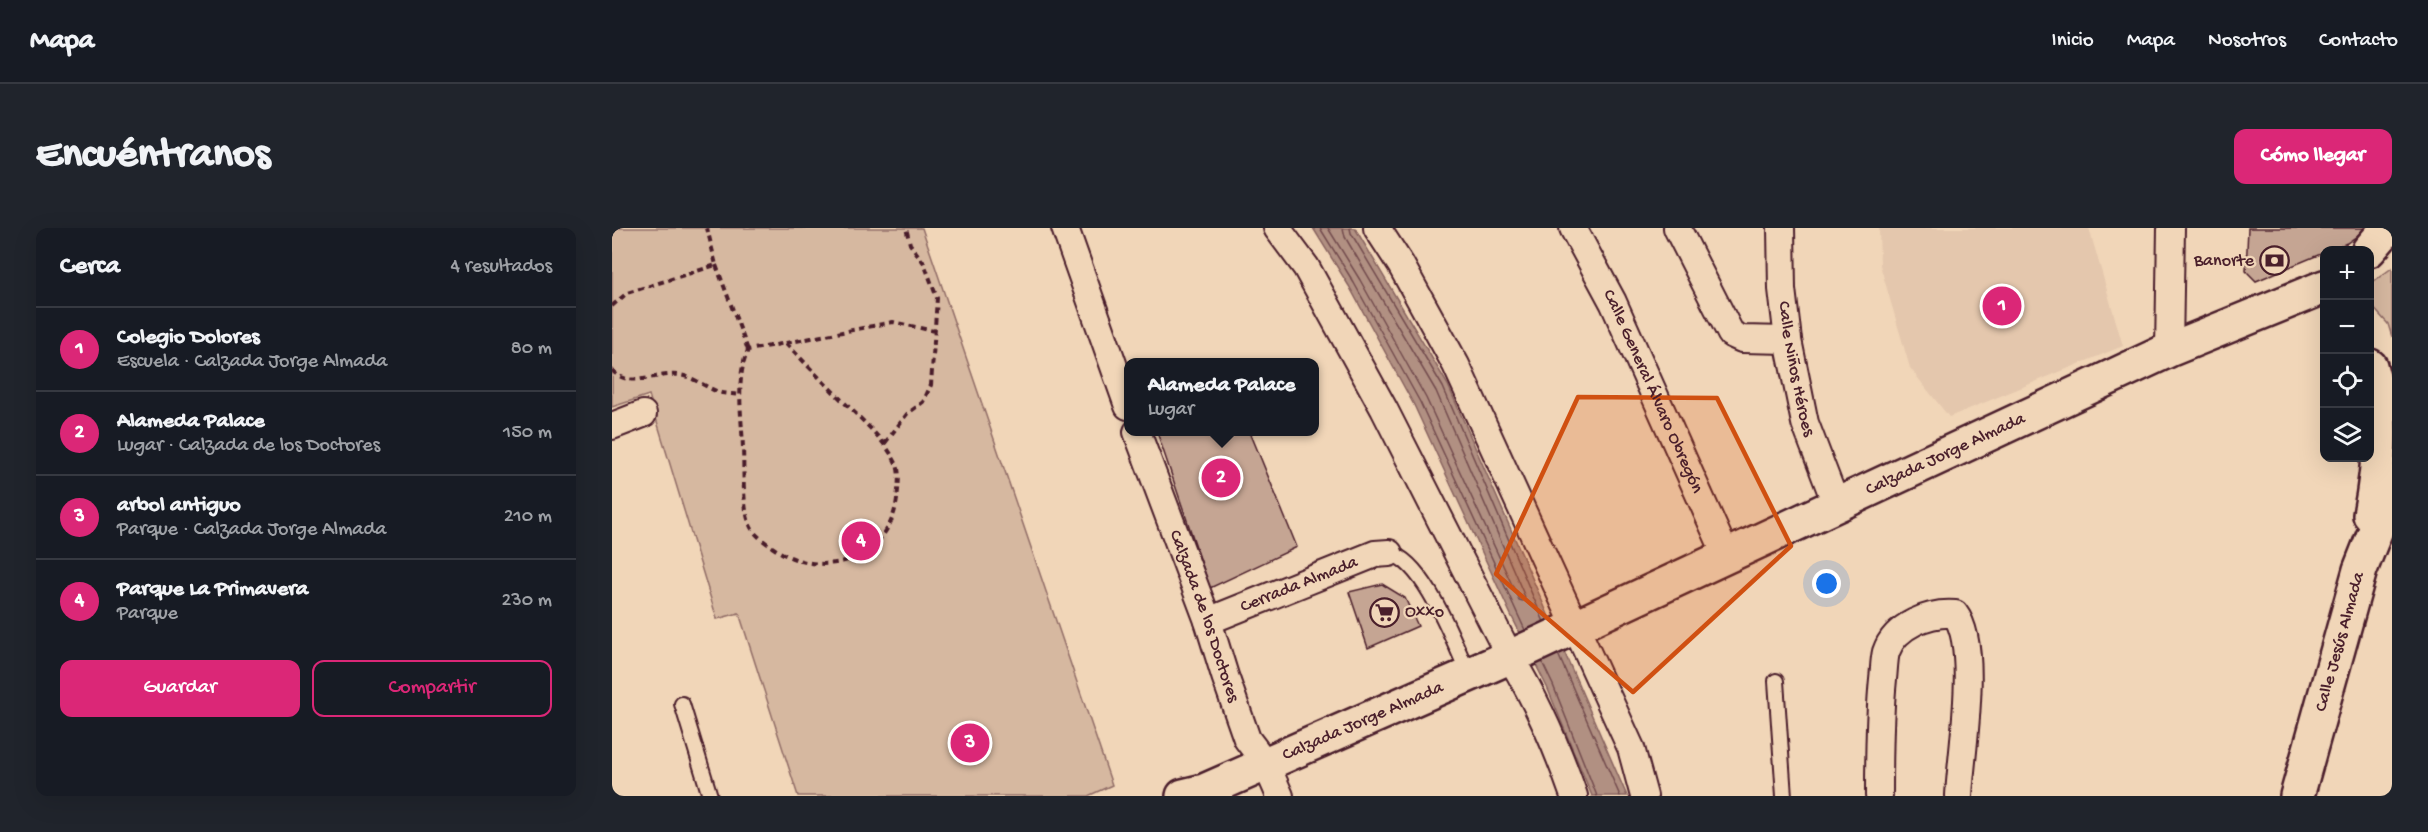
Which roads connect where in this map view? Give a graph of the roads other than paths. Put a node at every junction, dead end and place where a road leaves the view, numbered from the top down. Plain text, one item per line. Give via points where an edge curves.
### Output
1 (1065, 228) edge
2 (1277, 228) edge
3 (1377, 228) edge
4 (1573, 228) edge
5 (1677, 228) edge
6 (1781, 228) edge
7 (2171, 228) edge
8 (2388, 228) edge
9 (2372, 246) edge
10 (2320, 290) edge
11 (1788, 340) junction
12 (2169, 350) junction
13 (2374, 385) edge
14 (1124, 395) edge
15 (643, 414) dead end
16 (612, 426) edge
17 (1139, 436) edge
18 (2392, 489) edge
19 (1836, 504) junction
20 (1389, 553) joint
21 (1727, 557) junction
22 (2360, 570) junction
23 (1208, 621) junction
24 (1573, 627) junction
25 (1516, 654) junction
26 (1469, 675) junction
27 (1776, 681) dead end
28 (682, 704) dead end
29 (1266, 764) junction
30 (1195, 794) edge
31 (711, 796) edge
32 (1280, 796) edge
33 (1574, 796) edge
34 (1644, 796) edge
35 (1784, 796) edge
36 (1879, 796) edge
37 (1959, 796) edge
38 (2297, 796) edge

1 - 14 street
2 - 25 street via 1306,267
3 - 24 street via 1456,365
4 - 21 street, Calle General Álvaro Obregón via 1613,302
5 - 11 street via 1731,333 1742,339
6 - 11 street, Calle Niños Héroes
7 - 12 street
8 - 9 street
10 - 12 street, Calzada Jorge Almada
11 - 19 street, Calle Niños Héroes via 1805,423
12 - 19 street, Calzada Jorge Almada
13 - 22 street via 2378,404 2378,473
15 - 16 street
17 - 23 street, Calzada de los Doctores
18 - 22 street, Calle Jesús Almada
19 - 21 street, Calzada Jorge Almada
20 - 23 street, Cerrada Almada via 1375,555
20 - 26 lane via 1416,573 1435,603
21 - 24 street, Calzada Jorge Almada
22 - 38 street, Calle Jesús Almada
23 - 29 street, Calzada de los Doctores via 1248,739
24 - 25 street, Calzada Jorge Almada
24 - 34 street via 1631,748
25 - 26 street, Calzada Jorge Almada
25 - 33 street
26 - 29 street, Calzada Jorge Almada
27 - 35 lane
28 - 31 lane
29 - 30 street, Calzada Jorge Almada
29 - 32 street, Calzada de los Doctores
36 - 37 street via 1880,705 1886,652 1908,625 1944,613 1956,614 1961,622 1967,659

